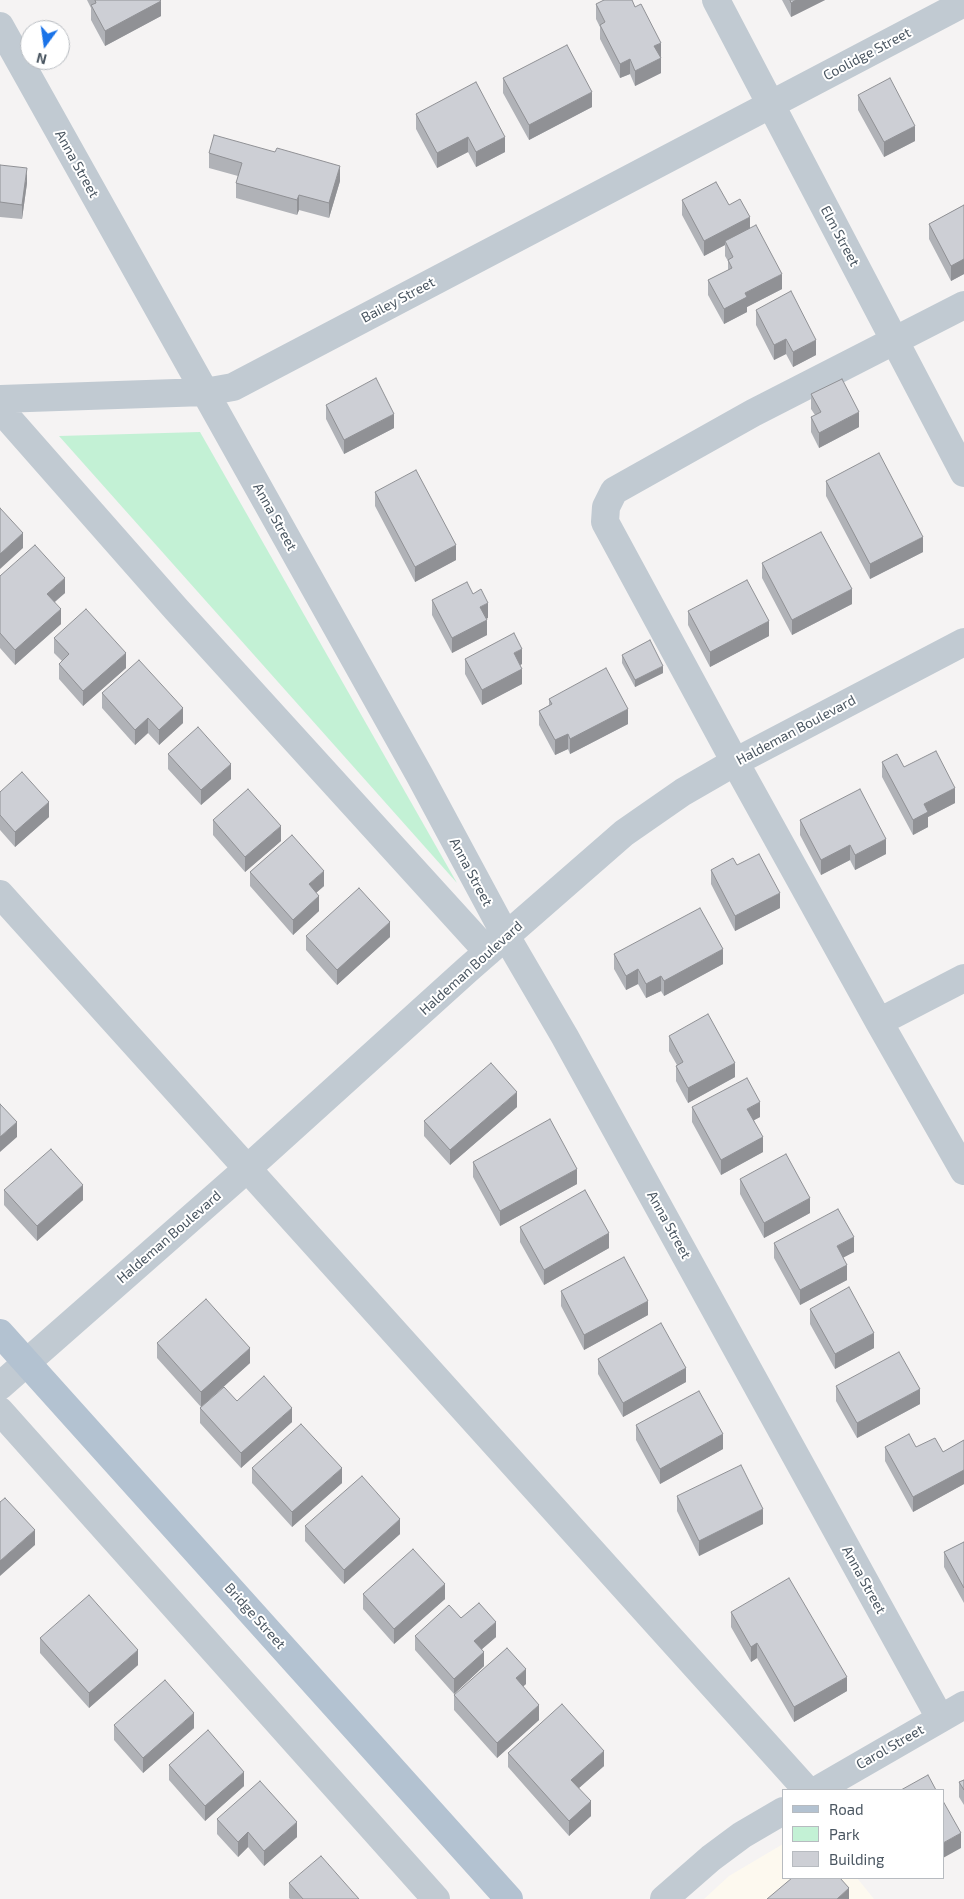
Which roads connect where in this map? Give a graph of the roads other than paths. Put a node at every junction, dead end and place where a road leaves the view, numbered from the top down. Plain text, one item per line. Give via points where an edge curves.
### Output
1 (716, 0) edge
2 (964, 4) edge
3 (0, 26) edge
4 (770, 104) junction
5 (964, 305) edge
6 (896, 340) junction
7 (205, 392) junction
8 (0, 399) edge
9 (0, 409) edge
10 (964, 473) edge
11 (964, 642) edge
12 (735, 762) junction
13 (0, 894) edge
14 (497, 944) junction
15 (964, 978) edge
16 (879, 1022) junction
17 (248, 1168) junction
18 (964, 1171) edge
19 (0, 1333) edge
20 (26, 1362) junction
21 (0, 1386) edge
22 (0, 1411) edge
23 (964, 1705) edge
24 (940, 1718) junction
25 (806, 1789) edge
26 (819, 1789) edge
27 (778, 1821) edge
28 (436, 1899) edge
29 (509, 1899) edge
30 (664, 1899) edge

1 - 4 street, Elm Street
2 - 4 street, Coolidge Street
3 - 7 street, Anna Street
4 - 6 street, Elm Street
4 - 7 street, Bailey Street via 233,387
5 - 6 street
6 - 10 street, Elm Street
6 - 12 street via 753,413 614,491 606,506 605,522
7 - 8 street, Bailey Street
7 - 14 street, Anna Street via 415,768
9 - 14 street, Anna Street via 176,609
11 - 12 street, Haldeman Boulevard
12 - 14 street, Haldeman Boulevard via 683,792 624,833
12 - 16 street
13 - 17 street
14 - 17 street, Haldeman Boulevard
14 - 24 street, Anna Street via 565,1038
15 - 16 street
16 - 18 street
17 - 20 street, Haldeman Boulevard
17 - 25 street
19 - 20 main road, Bridge Street
20 - 21 street, Haldeman Boulevard
20 - 29 main road, Bridge Street
22 - 28 street
23 - 24 street, Carol Street
24 - 26 street, Carol Street
27 - 30 street via 742,1835

